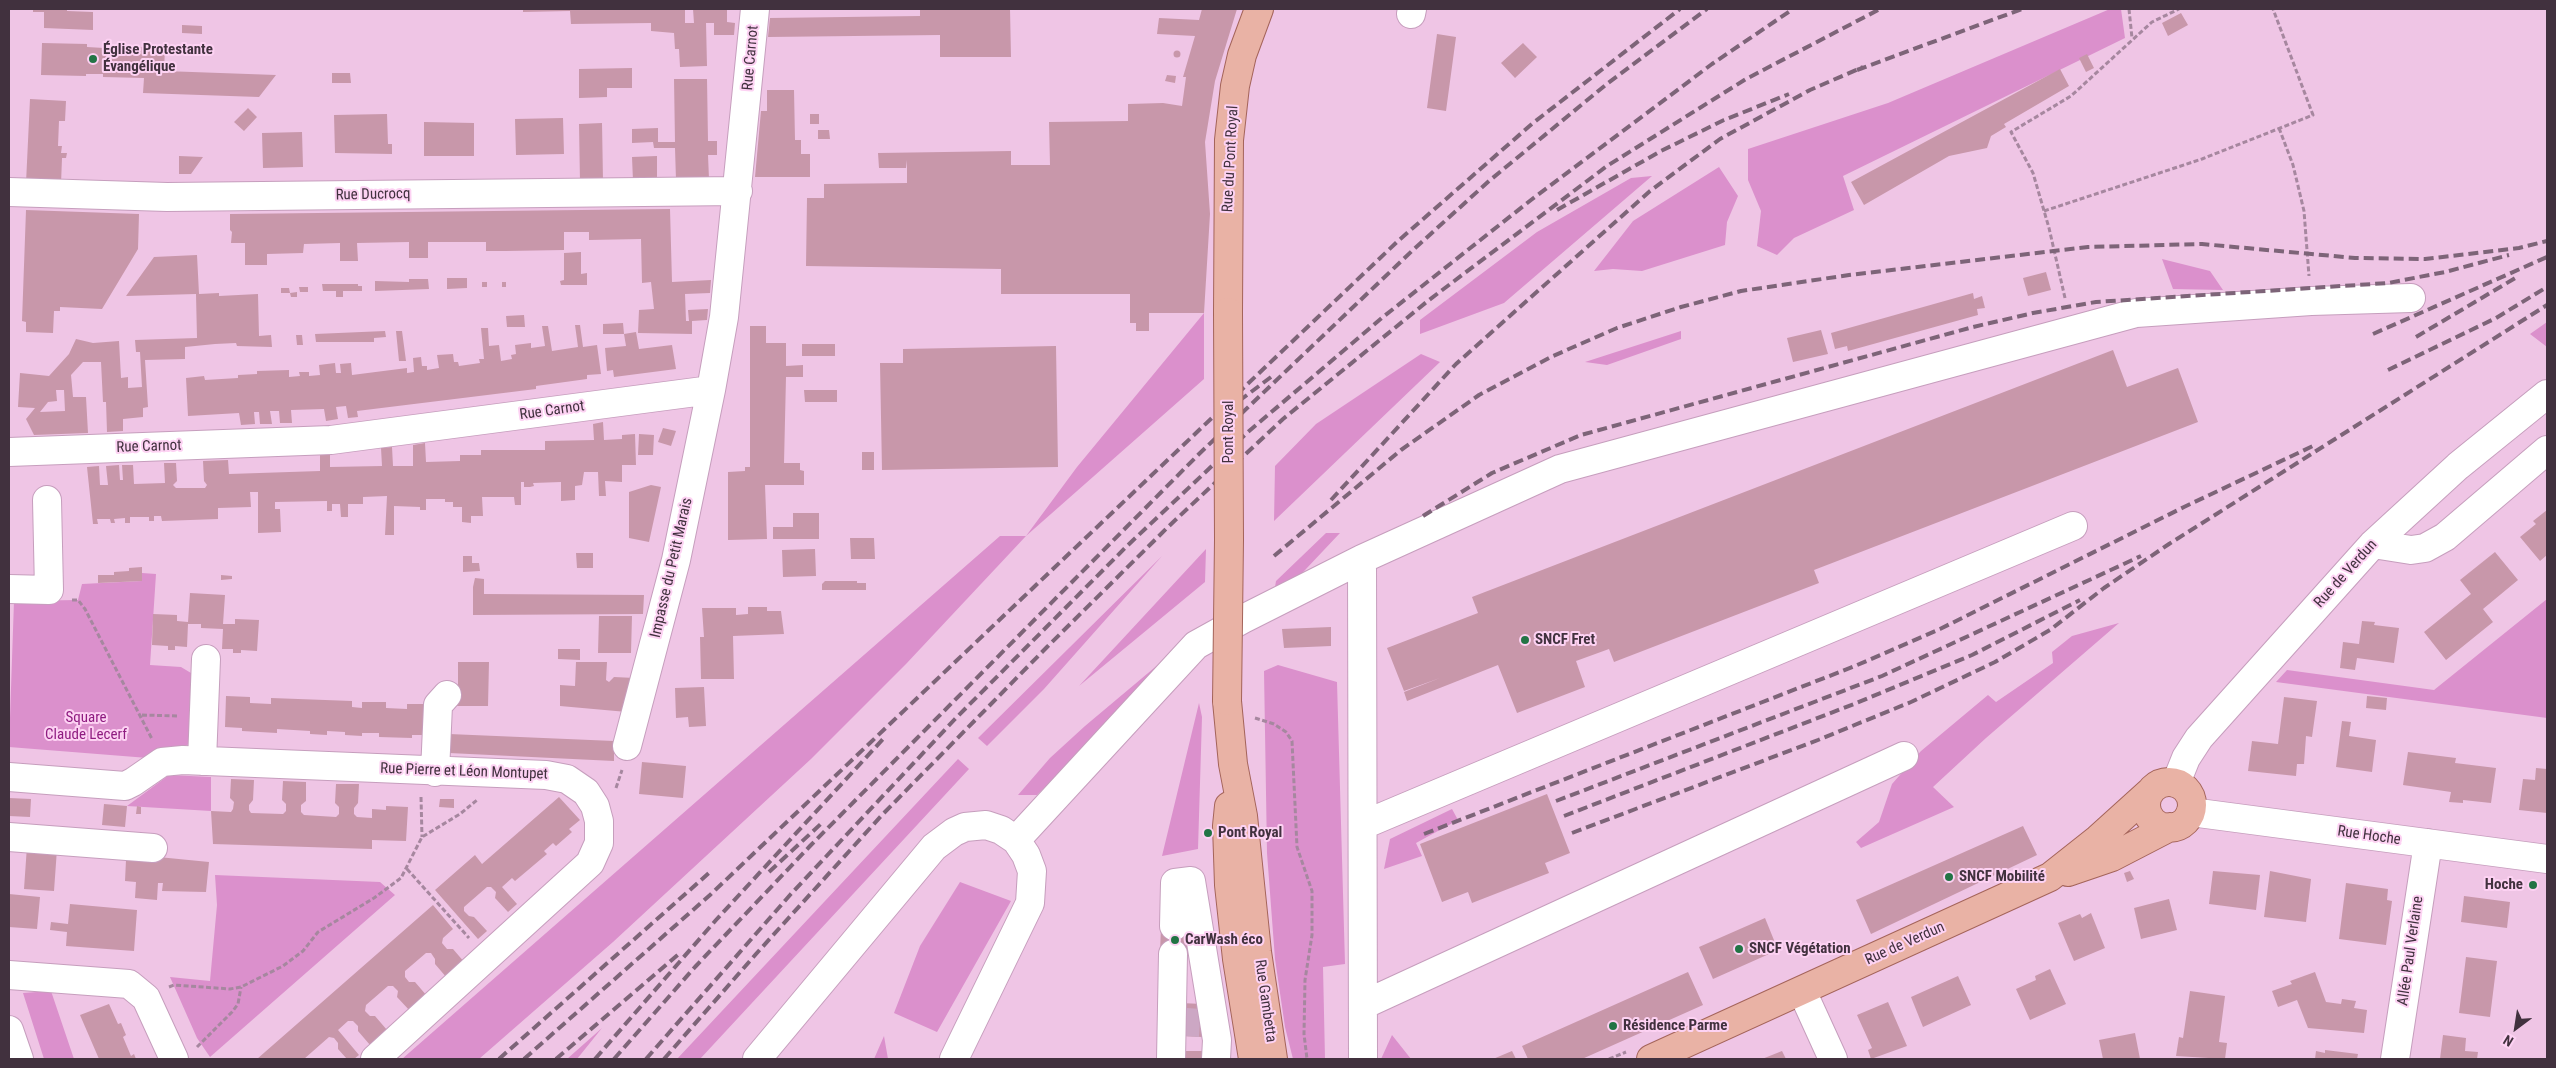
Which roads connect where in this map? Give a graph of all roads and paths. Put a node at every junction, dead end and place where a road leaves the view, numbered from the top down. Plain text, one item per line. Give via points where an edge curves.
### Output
1 (755, 9) edge
2 (1259, 9) edge
3 (2129, 9) edge
4 (2179, 9) edge
5 (2273, 9) edge
6 (2132, 38) junction
7 (2279, 128) junction
8 (738, 191) junction
9 (9, 192) edge
10 (2044, 211) junction
11 (2065, 298) dead end
12 (2411, 298) dead end
13 (2311, 301) junction
14 (1228, 312) joint
15 (712, 390) junction
16 (2547, 394) edge
17 (2547, 450) edge
18 (9, 452) edge
19 (47, 500) dead end
20 (2074, 526) dead end
21 (2373, 544) junction
22 (1362, 559) junction
23 (9, 589) edge
24 (69, 600) dead end
25 (206, 659) dead end
26 (447, 694) dead end
27 (1227, 701) joint
28 (141, 714) junction
29 (204, 717) junction
30 (1252, 718) dead end
31 (627, 746) joint
32 (1904, 756) dead end
33 (202, 761) junction
34 (162, 762) junction
35 (1232, 764) junction
36 (428, 771) junction
37 (488, 773) junction
38 (9, 777) edge
39 (2176, 783) junction
40 (2150, 792) junction
41 (595, 806) junction
42 (2191, 812) junction
43 (1363, 826) junction
44 (2170, 828) junction
45 (422, 836) junction
46 (9, 837) edge
47 (1016, 840) junction
48 (2428, 843) junction
49 (153, 848) dead end
50 (2547, 859) edge
51 (408, 869) junction
52 (2050, 877) junction
53 (1174, 926) dead end
54 (1173, 954) dead end
55 (488, 959) junction
56 (9, 975) edge
57 (241, 987) junction
58 (1802, 991) junction
59 (146, 998) junction
60 (1363, 1005) junction
61 (9, 1030) edge
62 (184, 1055) edge
63 (19, 1059) edge
64 (375, 1059) edge
65 (757, 1059) edge
66 (954, 1059) edge
67 (1171, 1059) edge
68 (1216, 1059) edge
69 (1253, 1059) edge
70 (1273, 1059) edge
71 (1307, 1059) edge
72 (1363, 1059) edge
73 (1651, 1059) edge
74 (1833, 1059) edge
75 (2395, 1059) edge

1 - 8 street, Rue Carnot
2 - 14 main road, Rue du Pont Royal via 1239,70 1229,140
3 - 6 path
4 - 6 path via 2152,22
5 - 7 path via 2313,115
6 - 10 path via 2071,96 2011,132 2032,173
7 - 10 path via 2202,159
7 - 13 path via 2304,211
8 - 9 street, Rue Ducrocq via 167,197
8 - 15 street, Rue Carnot via 723,327
10 - 11 path
12 - 13 street
13 - 22 street via 2136,313 1909,374 1560,469
14 - 27 main road, Pont Royal, bridge
15 - 18 street, Rue Carnot via 331,440
15 - 31 street, Impasse du Petit Marais via 676,560
16 - 21 street, Rue de Verdun via 2458,466
17 - 21 street via 2445,537 2426,548 2411,550
19 - 23 street via 49,590
20 - 43 street
21 - 39 street, Rue de Verdun via 2199,738
22 - 43 street
22 - 47 street via 1196,645
24 - 28 path via 78,600 85,608
25 - 29 street
26 - 36 street via 438,705
27 - 35 main road, Rue Gambetta
28 - 29 path
28 - 34 path
29 - 33 street
30 - 71 path via 1274,724 1292,740 1297,846 1312,891 1312,935 1305,980
31 - 41 path via 617,786 611,795
32 - 60 street
33 - 34 street, Rue Pierre et Léon Montupet
33 - 36 street, Rue Pierre et Léon Montupet
34 - 38 street via 125,786
35 - 69 main road, Rue Gambetta via 1227,826 1229,885
35 - 70 main road, Rue Gambetta via 1243,816 1257,952
36 - 37 street, Rue Pierre et Léon Montupet
36 - 45 path
37 - 41 street, Rue Pierre et Léon Montupet via 558,776 586,792
37 - 45 path via 488,790 460,814
39 - 40 main road via 2161,783
39 - 42 main road via 2190,794
40 - 44 main road via 2146,803 2150,818
40 - 52 main road, Rue de Verdun
41 - 55 street via 599,843 590,864
42 - 44 main road via 2180,825
42 - 48 street, Rue Hoche
43 - 60 street
44 - 52 main road, Rue de Verdun via 2112,856
45 - 51 path
46 - 49 street
47 - 65 street via 986,825 965,827 934,847
47 - 66 street via 1032,871 1030,903
48 - 50 street, Rue Hoche
48 - 75 street, Allée Paul Verlaine
51 - 55 path
51 - 57 path via 388,888 318,932 283,966
52 - 58 main road, Rue de Verdun
53 - 68 street via 1175,883 1191,881 1217,1040
54 - 67 street
55 - 64 street
56 - 59 street via 122,982 136,988
57 - 59 path via 174,985
57 - 62 path via 238,1004 232,1012
58 - 73 main road, Rue de Verdun
58 - 74 street
59 - 62 street
60 - 72 street
61 - 63 street

